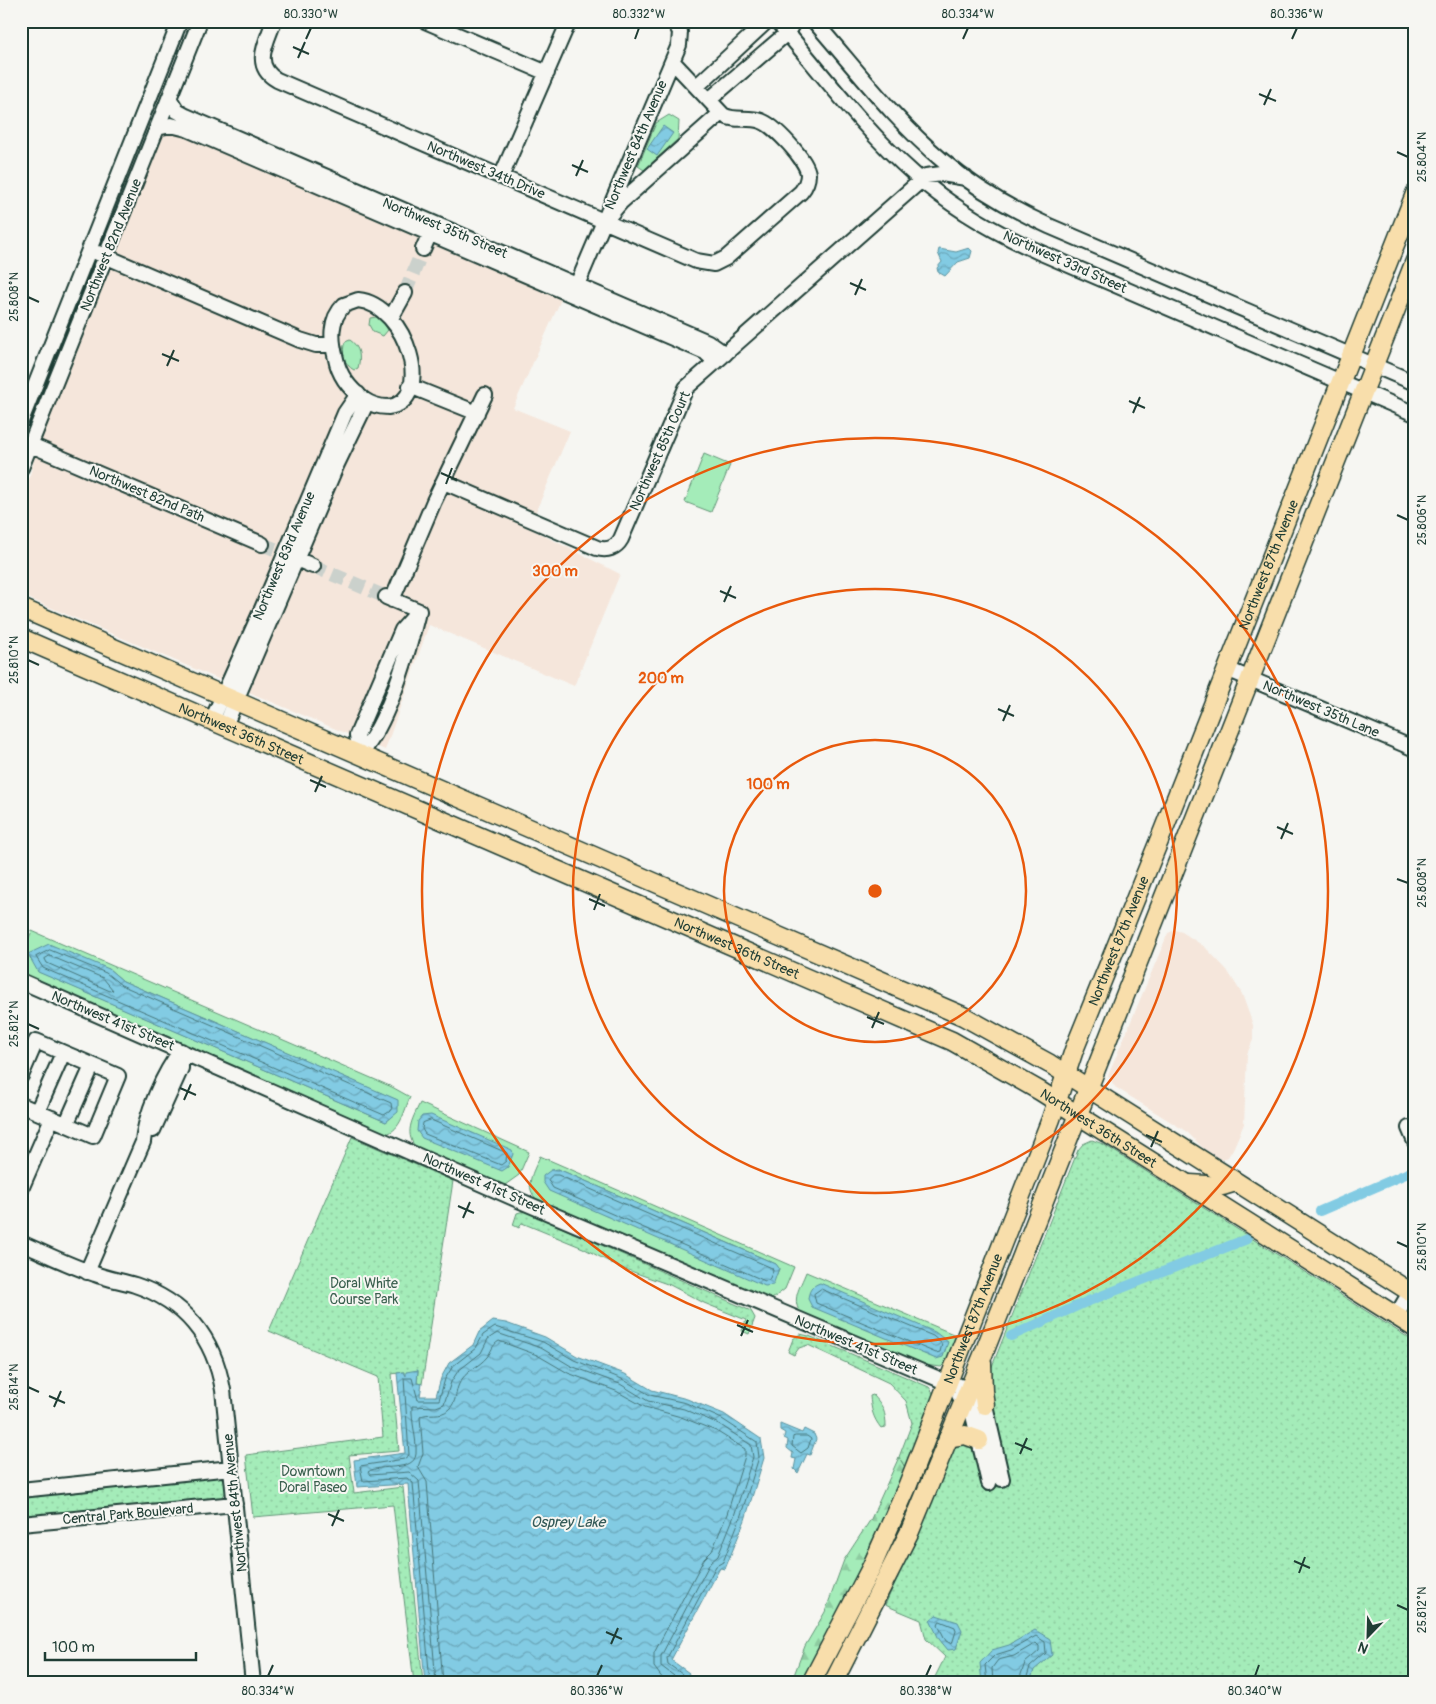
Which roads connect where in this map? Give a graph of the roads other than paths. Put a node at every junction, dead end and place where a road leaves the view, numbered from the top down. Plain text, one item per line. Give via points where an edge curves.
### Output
1 (180, 21) edge
2 (200, 21) edge
3 (274, 21) edge
4 (425, 21) edge
5 (569, 21) edge
6 (674, 21) edge
7 (767, 21) edge
8 (777, 21) edge
9 (814, 21) edge
10 (791, 27) edge
11 (673, 62) junction
12 (546, 73) junction
13 (697, 86) junction
14 (169, 98) junction
15 (709, 100) junction
16 (721, 113) junction
17 (157, 128) junction
18 (291, 168) junction
19 (501, 177) junction
20 (966, 178) junction
21 (922, 180) junction
22 (1415, 194) edge
23 (604, 221) junction
24 (432, 229) junction
25 (90, 249) junction
26 (423, 249) tunnel mouth
27 (106, 257) junction
28 (1415, 261) edge
29 (575, 290) junction
30 (405, 293) tunnel mouth
31 (391, 318) junction
32 (56, 335) junction
33 (72, 342) junction
34 (333, 345) junction
35 (1351, 356) junction
36 (721, 358) junction
37 (1374, 366) junction
38 (1340, 382) junction
39 (1415, 383) edge
40 (410, 386) junction
41 (1363, 392) junction
42 (486, 395) dead end
43 (362, 398) junction
44 (477, 413) junction
45 (1415, 414) edge
46 (24, 415) edge
47 (31, 445) junction
48 (21, 468) edge
49 (444, 482) junction
50 (262, 544) tunnel mouth
51 (286, 555) junction
52 (313, 566) tunnel mouth
53 (21, 608) edge
54 (419, 611) junction
55 (21, 638) edge
56 (1227, 669) junction
57 (1250, 679) junction
58 (376, 691) junction
59 (391, 697) junction
60 (230, 698) junction
61 (218, 723) junction
62 (1415, 748) edge
63 (360, 754) junction
64 (349, 780) junction
65 (1173, 807) junction
66 (1196, 816) junction
67 (519, 823) junction
68 (508, 848) junction
69 (851, 966) junction
70 (799, 974) junction
71 (21, 982) edge
72 (181, 1051) junction
73 (63, 1053) junction
74 (92, 1066) junction
75 (1066, 1074) junction
76 (21, 1076) edge
77 (1088, 1088) junction
78 (1057, 1102) junction
79 (21, 1105) edge
80 (37, 1112) junction
81 (1078, 1115) junction
82 (52, 1118) junction
83 (66, 1125) junction
84 (1409, 1128) dead end
85 (1415, 1142) edge
86 (1236, 1182) junction
87 (1186, 1183) junction
88 (21, 1189) edge
89 (1259, 1197) junction
90 (1217, 1203) junction
91 (1010, 1225) junction
92 (21, 1243) edge
93 (87, 1272) junction
94 (1413, 1290) edge
95 (1007, 1294) junction
96 (1409, 1321) edge
97 (983, 1355) junction
98 (948, 1383) junction
99 (966, 1393) junction
100 (986, 1405) junction
101 (948, 1438) junction
102 (978, 1440) junction
103 (231, 1468) junction
104 (21, 1490) edge
105 (235, 1504) junction
106 (21, 1524) edge
107 (253, 1683) edge
108 (812, 1683) edge
109 (833, 1683) edge

1 - 25 street, Northwest 82nd Avenue
2 - 14 street, Northwest 82nd Avenue
3 - 19 street, Northwest 34th Drive via 262,55 264,69 277,80
4 - 12 street
5 - 12 street
6 - 11 street, Northwest 84th Avenue via 680,38
7 - 13 street
8 - 10 street, Northwest 33rd Street
9 - 20 street, Northwest 33rd Street via 902,122
10 - 15 street
10 - 21 street, Northwest 33rd Street via 884,145
11 - 13 street
11 - 23 street, Northwest 84th Avenue
12 - 19 street
13 - 15 street
14 - 17 street, Northwest 82nd Avenue
14 - 18 street, Northwest 35th Street via 177,111
15 - 16 street
16 - 23 street, Northwest 84th Avenue
16 - 23 street, Northwest 34th Drive via 732,118 759,120 775,129 804,163 808,175 801,192 723,261 712,264 696,261
17 - 18 street, Northwest 35th Street via 182,127
17 - 27 street, Northwest 82nd Avenue
18 - 24 street, Northwest 35th Street
19 - 23 street, Northwest 34th Drive
20 - 21 street via 935,174
20 - 35 street, Northwest 33rd Street via 1003,203 1049,226
21 - 36 street, Northwest 85th Court
21 - 38 street, Northwest 33rd Street via 973,218 1031,249
22 - 35 main road, Northwest 87th Avenue
23 - 29 street
24 - 26 street
24 - 29 street, Northwest 35th Street
25 - 27 street
25 - 32 street, Northwest 82nd Avenue
27 - 33 street, Northwest 82nd Avenue
27 - 34 street via 300,340 316,345
28 - 37 main road, Northwest 87th Avenue
29 - 36 street, Northwest 35th Street
30 - 31 street
31 - 34 street via 367,302 348,303 336,317 332,329
31 - 40 street via 410,352
32 - 33 street
32 - 46 street, Northwest 82nd Avenue
33 - 47 street, Northwest 82nd Avenue
34 - 43 street via 342,375
35 - 37 street, Northwest 33rd Street
35 - 38 main road, Northwest 87th Avenue
36 - 49 street, Northwest 85th Court via 686,388 621,539 612,548 597,548
37 - 39 street, Northwest 33rd Street
37 - 41 main road, Northwest 87th Avenue
38 - 41 street, Northwest 33rd Street
38 - 56 main road, Northwest 87th Avenue
40 - 43 street via 404,399 396,405 381,407
40 - 44 street
41 - 45 street, Northwest 33rd Street
41 - 57 main road, Northwest 87th Avenue
42 - 44 street
43 - 51 street, Northwest 83rd Avenue via 344,413
44 - 49 street
46 - 47 street
47 - 48 street, Northwest 82nd Avenue
47 - 50 street, Northwest 82nd Path
49 - 54 street via 389,599
51 - 52 street
51 - 60 street, Northwest 83rd Avenue
53 - 60 main road, Northwest 36th Street
54 - 58 street via 402,630
54 - 59 street
55 - 61 main road, Northwest 36th Street
56 - 57 street, Northwest 35th Lane
56 - 65 main road, Northwest 87th Avenue
57 - 62 street, Northwest 35th Lane
57 - 66 main road, Northwest 87th Avenue
58 - 59 street
58 - 63 street via 358,735
59 - 63 street via 372,741
60 - 61 street, Northwest 83rd Avenue
60 - 63 main road, Northwest 36th Street
61 - 64 main road, Northwest 36th Street
63 - 64 main road
63 - 67 main road, Northwest 36th Street
64 - 68 main road, Northwest 36th Street
65 - 66 main road
65 - 75 main road, Northwest 87th Avenue
66 - 77 main road, Northwest 87th Avenue
67 - 68 main road
67 - 69 main road, Northwest 36th Street
68 - 70 main road, Northwest 36th Street
69 - 70 main road via 840,976
69 - 75 main road, Northwest 36th Street via 963,1016
70 - 78 main road, Northwest 36th Street via 952,1041
71 - 72 street, Northwest 41st Street
72 - 93 street via 181,1068 155,1125 143,1142
72 - 98 street, Northwest 41st Street via 552,1215
73 - 74 street
73 - 76 street via 36,1041
73 - 80 street
74 - 83 street
74 - 83 street via 118,1076 93,1136
75 - 77 main road, Northwest 36th Street
75 - 78 main road, Northwest 87th Avenue
77 - 81 main road, Northwest 87th Avenue
77 - 86 main road, Northwest 36th Street
78 - 81 main road, Northwest 36th Street
78 - 91 main road, Northwest 87th Avenue
79 - 80 street
80 - 82 street
81 - 87 main road, Northwest 36th Street
81 - 95 main road, Northwest 87th Avenue
82 - 83 street
82 - 88 street
84 - 85 street
86 - 87 main road via 1216,1187
86 - 89 main road, Northwest 36th Street
87 - 90 main road, Northwest 36th Street
89 - 90 main road via 1231,1196
89 - 94 main road, Northwest 36th Street
90 - 96 main road, Northwest 36th Street
91 - 95 main road via 1014,1238 1005,1263
91 - 98 main road, Northwest 87th Avenue
92 - 93 street, Northwest 84th Avenue
93 - 103 street, Northwest 84th Avenue via 135,1285 162,1297 180,1309 199,1329 213,1351 219,1369
94 - 96 street
95 - 97 main road, Northwest 87th Avenue
97 - 99 main road, Northwest 87th Avenue
97 - 100 main road
98 - 99 street, Northwest 41st Street
98 - 108 main road, Northwest 87th Avenue via 892,1524
99 - 100 street, Northwest 41st Street
99 - 101 main road, Northwest 87th Avenue
99 - 102 street, Northwest 41st Street
100 - 102 street, Northwest 41st Street via 996,1481
101 - 102 main road via 965,1434
101 - 109 main road, Northwest 87th Avenue via 904,1545
103 - 104 street
103 - 105 street, Northwest 84th Avenue
105 - 106 street, Central Park Boulevard
105 - 107 street, Northwest 84th Avenue

